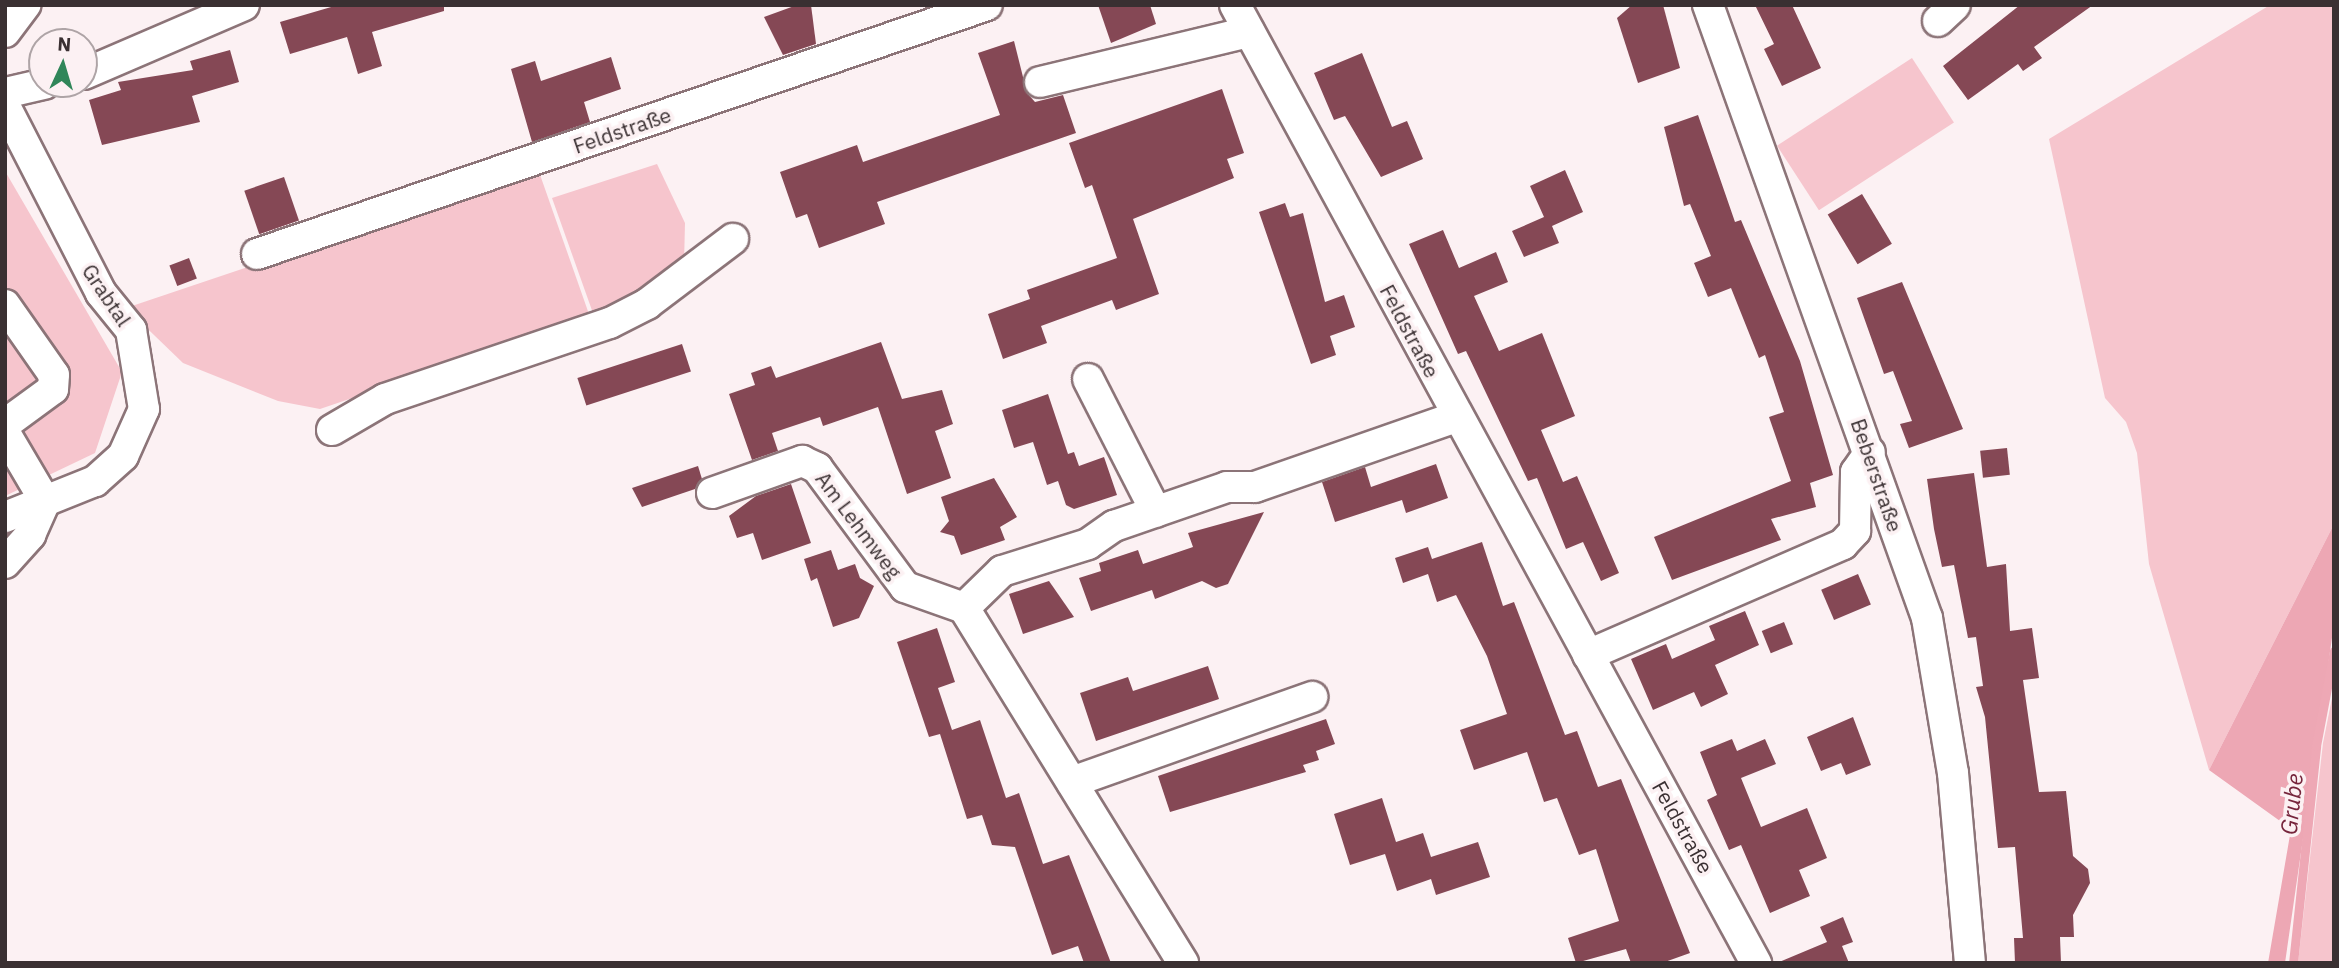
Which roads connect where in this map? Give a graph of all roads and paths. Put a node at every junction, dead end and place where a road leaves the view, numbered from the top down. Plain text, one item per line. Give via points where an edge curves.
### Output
1 (25, 5) edge
2 (244, 5) edge
3 (987, 5) edge
4 (1235, 5) edge
5 (1708, 5) edge
6 (5, 32) edge
7 (1249, 33) junction
8 (98, 68) edge
9 (1040, 82) dead end
10 (28, 88) edge
11 (5, 93) edge
12 (5, 106) edge
13 (733, 239) dead end
14 (257, 254) dead end
15 (5, 305) edge
16 (1088, 379) dead end
17 (1455, 417) junction
18 (5, 424) edge
19 (332, 430) dead end
20 (5, 433) edge
21 (1870, 452) junction
22 (712, 493) dead end
23 (45, 501) junction
24 (1156, 512) junction
25 (5, 517) edge
26 (5, 563) edge
27 (964, 608) junction
28 (1588, 655) junction
29 (1312, 697) dead end
30 (1072, 782) junction
31 (1183, 963) edge
32 (1756, 963) edge
33 (1970, 963) edge

1 - 6 street
2 - 8 street
3 - 14 street, Feldstraße
4 - 7 street, Feldstraße
5 - 21 street, Beberstraße
7 - 9 street
7 - 17 street, Feldstraße
10 - 11 street
12 - 23 street, Grabtal via 101,293 131,330 143,373 144,409 122,456 94,481
13 - 19 street via 647,304 610,323 385,399
15 - 18 street via 54,375 52,389
16 - 24 street
17 - 24 street via 1255,487 1227,487
17 - 28 street, Feldstraße
20 - 23 street
21 - 28 street via 1856,472 1855,531 1843,544
21 - 33 street, Beberstraße via 1927,618 1953,773
22 - 27 street, Am Lehmweg via 803,461 817,468 905,587
23 - 25 street, Grabtal
23 - 26 street via 30,535
24 - 27 street via 1114,526 1088,544 1002,571
27 - 30 street
28 - 32 street, Feldstraße
29 - 30 street
30 - 31 street

